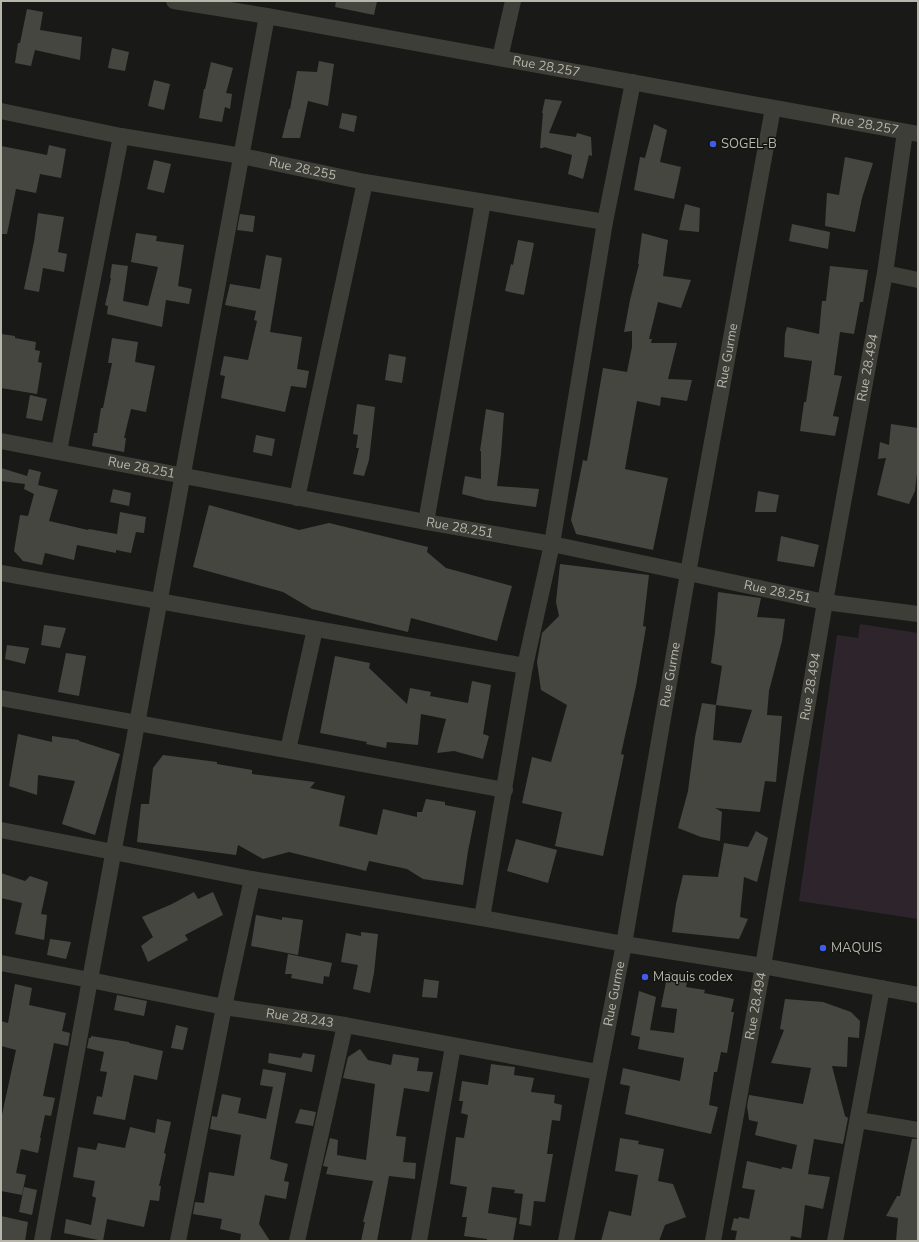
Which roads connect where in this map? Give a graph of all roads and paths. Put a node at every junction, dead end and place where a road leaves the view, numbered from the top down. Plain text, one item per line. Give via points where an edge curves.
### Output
1 (174, 1) edge
2 (513, 1) edge
3 (267, 16) junction
4 (500, 58) junction
5 (633, 82) junction
6 (773, 108) junction
7 (1, 111) edge
8 (911, 133) edge
9 (121, 136) junction
10 (242, 156) junction
11 (365, 182) junction
12 (483, 202) junction
13 (605, 222) junction
14 (885, 273) junction
15 (918, 280) edge
16 (1, 441) edge
17 (59, 451) junction
18 (183, 476) junction
19 (297, 498) junction
20 (426, 522) junction
21 (552, 544) junction
22 (1, 573) edge
23 (688, 573) junction
24 (160, 601) junction
25 (825, 602) junction
26 (918, 614) edge
27 (315, 629) junction
28 (525, 666) junction
29 (1, 698) edge
30 (137, 722) junction
31 (288, 750) junction
32 (505, 790) junction
33 (1, 830) edge
34 (114, 851) junction
35 (252, 879) junction
36 (482, 918) junction
37 (624, 944) junction
38 (1, 963) edge
39 (763, 966) junction
40 (90, 980) junction
41 (882, 988) junction
42 (918, 995) edge
43 (224, 1008) junction
44 (345, 1025) junction
45 (453, 1046) junction
46 (598, 1072) junction
47 (858, 1120) junction
48 (918, 1130) edge
49 (42, 1241) edge
50 (178, 1241) edge
51 (298, 1241) edge
52 (418, 1241) edge
53 (566, 1241) edge
54 (713, 1241) edge
55 (835, 1241) edge

1 - 3 street, Rue 28.257
2 - 4 street
3 - 4 street, Rue 28.257
3 - 10 street
4 - 5 street, Rue 28.257
5 - 6 street, Rue 28.257
5 - 13 street
6 - 8 street, Rue 28.257
6 - 23 street, Rue Gurme
7 - 9 street, Rue 28.255
8 - 14 street, Rue 28.494
9 - 10 street, Rue 28.255
9 - 17 street
10 - 11 street, Rue 28.255
10 - 18 street
11 - 12 street, Rue 28.255
11 - 19 street
12 - 13 street, Rue 28.255
12 - 20 street
13 - 21 street
14 - 15 street
14 - 25 street, Rue 28.494
16 - 17 street, Rue 28.251
17 - 18 street, Rue 28.251
18 - 19 street, Rue 28.251
18 - 24 street
19 - 20 street, Rue 28.251
20 - 21 street, Rue 28.251
21 - 23 street, Rue 28.251
21 - 28 street
22 - 24 street
23 - 25 street, Rue 28.251
23 - 37 street, Rue Gurme
24 - 27 street
24 - 30 street
25 - 26 street, Rue 28.251
25 - 39 street, Rue 28.494
27 - 28 street
27 - 31 street
28 - 32 street
29 - 30 street
30 - 31 street
30 - 34 street
31 - 32 street
32 - 36 street
33 - 34 street
34 - 35 street
34 - 40 street
35 - 36 street
35 - 43 street
36 - 37 street
37 - 39 street
37 - 46 street, Rue Gurme
38 - 40 street, Rue 28.243
39 - 41 street
39 - 54 street, Rue 28.494
40 - 43 street, Rue 28.243
40 - 49 street
41 - 42 street
41 - 47 street
43 - 44 street, Rue 28.243
43 - 50 street
44 - 45 street, Rue 28.243
44 - 51 street
45 - 46 street, Rue 28.243
45 - 52 street
46 - 53 street, Rue Gurme
47 - 48 street
47 - 55 street

